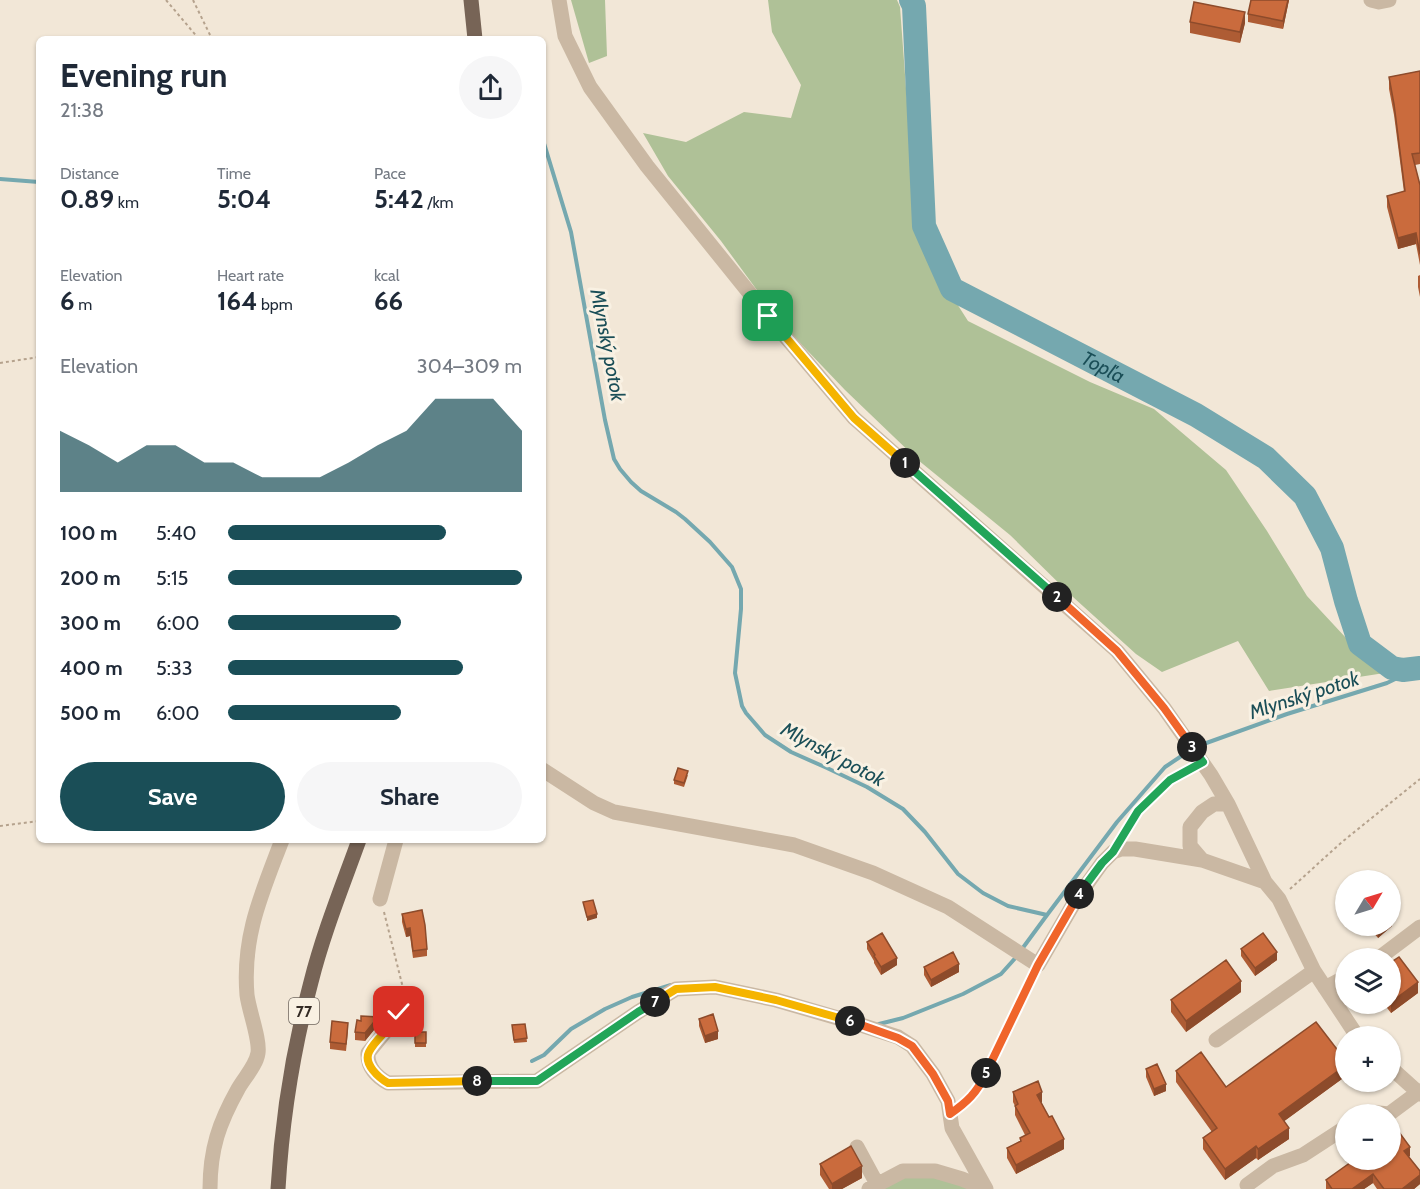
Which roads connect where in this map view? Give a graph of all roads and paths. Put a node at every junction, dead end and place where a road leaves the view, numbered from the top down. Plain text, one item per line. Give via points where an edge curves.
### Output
1 (166, 0) edge
2 (193, 0) edge
3 (471, 0) edge
4 (559, 0) edge
5 (1371, 0) edge
6 (1389, 0) edge
7 (197, 36) edge
8 (211, 36) edge
9 (475, 36) edge
10 (36, 357) edge
11 (0, 363) edge
12 (1197, 753) junction
13 (546, 770) edge
14 (1420, 779) edge
15 (1228, 804) junction
16 (36, 821) edge
17 (0, 826) edge
18 (281, 843) edge
19 (358, 843) edge
20 (395, 843) edge
21 (1113, 852) junction
22 (1202, 860) junction
23 (1265, 882) junction
24 (380, 899) joint
25 (1279, 899) junction
26 (1420, 927) edge
27 (1392, 948) edge
28 (1032, 961) junction
29 (1314, 971) junction
30 (1335, 983) edge
31 (1325, 988) junction
32 (399, 1012) joint
33 (1350, 1026) edge
34 (1216, 1040) dead end
35 (1401, 1077) edge
36 (1420, 1093) edge
37 (1401, 1106) edge
38 (950, 1114) junction
39 (1335, 1134) edge
40 (857, 1147) dead end
41 (1247, 1185) dead end
42 (873, 1187) edge
43 (210, 1189) edge
44 (278, 1189) edge
45 (986, 1189) edge

1 - 7 path
2 - 8 path
3 - 9 main road
4 - 12 street via 565,36 590,87 647,166 854,418 1117,651
5 - 6 street
10 - 11 path
12 - 15 street
12 - 21 path via 1138,811
13 - 28 street via 614,812 794,845 873,873 948,907
14 - 25 path
15 - 22 street via 1214,804 1190,828 1190,846
15 - 23 street
16 - 17 path
18 - 43 street via 259,901 248,951 247,994 258,1052 218,1129
19 - 44 main road, 77 via 311,980 287,1095
20 - 24 street
21 - 22 street via 1135,849
21 - 28 street
22 - 23 street
23 - 25 street
24 - 32 path via 407,1001
25 - 29 street
26 - 27 street
28 - 38 path via 981,1085
29 - 31 street
29 - 34 street
30 - 31 street
31 - 33 street
32 - 38 street via 368,1053 372,1069 388,1083 537,1081 676,989 715,987 776,1000 898,1038 912,1046 933,1074 948,1101
35 - 36 street
36 - 37 street
38 - 45 street via 952,1128
39 - 41 street via 1303,1155 1273,1166
40 - 42 street
42 - 45 street via 903,1171 935,1171

